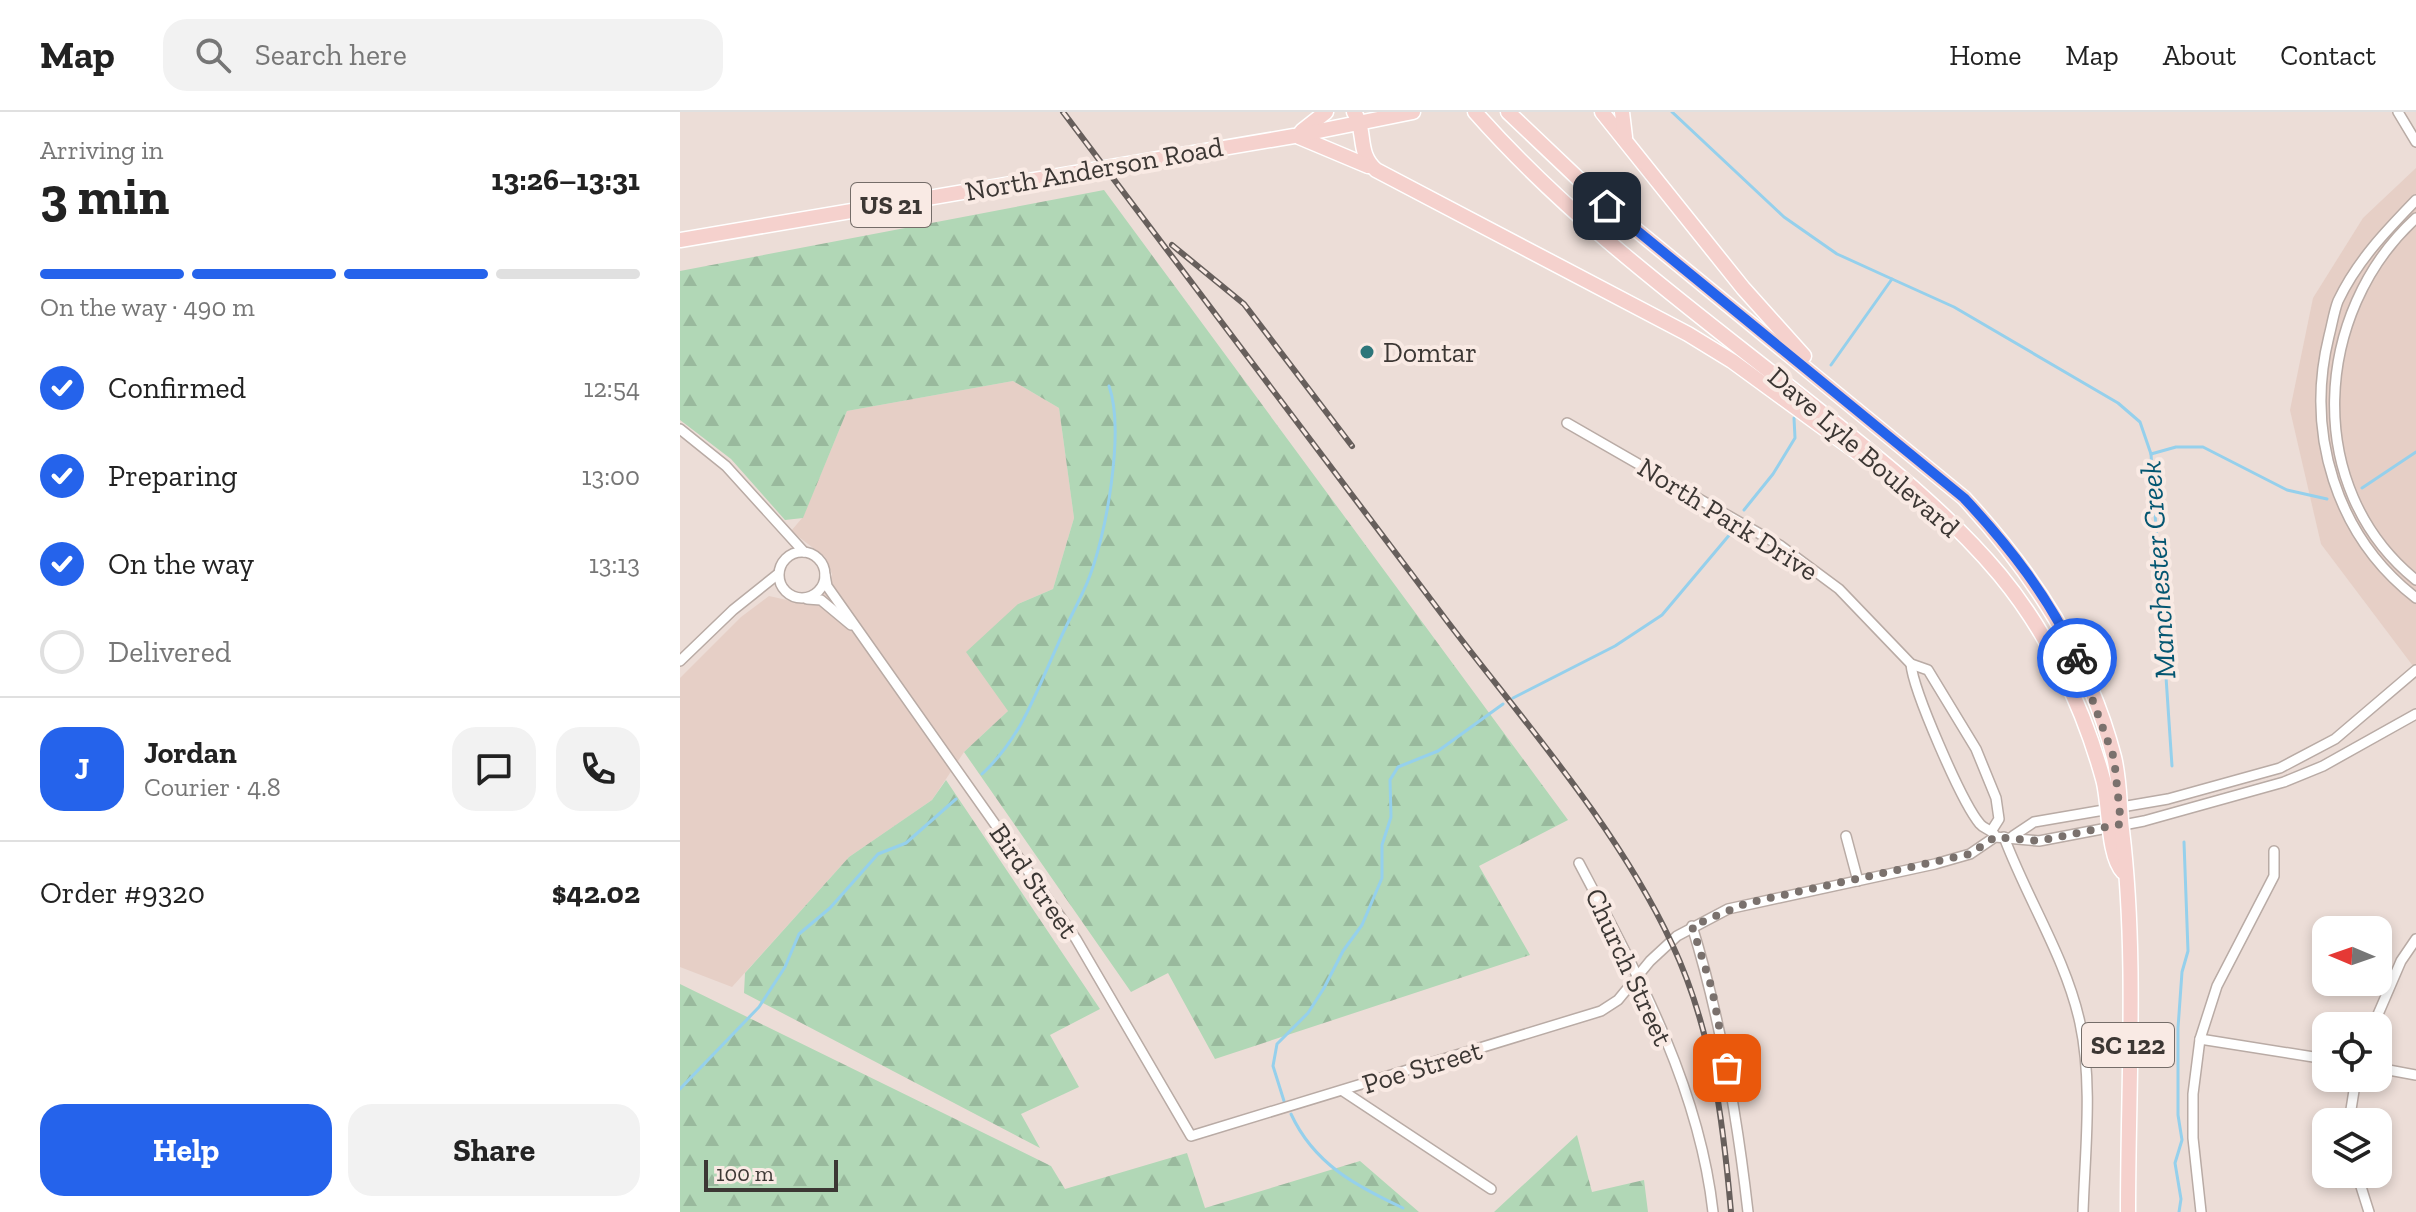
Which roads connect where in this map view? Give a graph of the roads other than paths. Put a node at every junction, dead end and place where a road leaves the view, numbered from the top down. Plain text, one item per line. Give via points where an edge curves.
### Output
1 (1326, 112) edge
2 (1413, 112) edge
3 (1475, 112) edge
4 (1508, 112) edge
5 (1602, 112) edge
6 (1622, 112) edge
7 (2398, 112) edge
8 (1357, 117) edge
9 (1294, 136) junction
10 (2416, 142) edge
11 (1630, 148) junction
12 (1376, 170) junction
13 (2416, 200) edge
14 (2416, 218) edge
15 (680, 240) edge
16 (1843, 397) junction
17 (1567, 423) dead end
18 (680, 429) edge
19 (1937, 509) junction
20 (788, 535) junction
21 (804, 552) junction
22 (789, 555) junction
23 (778, 574) junction
24 (825, 575) junction
25 (2416, 580) edge
26 (759, 592) junction
27 (785, 592) junction
28 (805, 598) junction
29 (2416, 598) edge
30 (863, 635) junction
31 (681, 655) edge
32 (1911, 664) junction
33 (2416, 670) edge
34 (2416, 714) edge
35 (2316, 752) junction
36 (2323, 766) junction
37 (2115, 809) junction
38 (2116, 825) junction
39 (2001, 835) junction
40 (1846, 836) dead end
41 (2274, 851) dead end
42 (1579, 863) dead end
43 (1858, 881) junction
44 (1692, 926) junction
45 (2416, 939) edge
46 (1640, 976) junction
47 (2379, 1012) edge
48 (2200, 1039) junction
49 (2312, 1057) edge
50 (2392, 1071) edge
51 (2416, 1075) edge
52 (1343, 1091) junction
53 (1191, 1136) joint
54 (2361, 1188) edge
55 (1491, 1189) dead end
56 (1713, 1212) edge
57 (1748, 1212) edge
58 (2083, 1212) edge
59 (2128, 1212) edge
60 (2201, 1212) edge
61 (2369, 1212) edge

1 - 9 main road
2 - 8 main road, North Anderson Road / US 21
3 - 19 main road, Dave Lyle Boulevard / SC 122 via 1586,221
4 - 16 main road, Dave Lyle Boulevard / SC 122 via 1607,206
5 - 11 main road
6 - 11 main road
7 - 10 street
8 - 9 main road, North Anderson Road / US 21
8 - 12 main road via 1362,152
9 - 12 main road
9 - 15 main road, North Anderson Road / US 21
11 - 16 main road via 1750,296
12 - 19 main road via 1699,340
13 - 29 street via 2380,235 2337,303 2324,356 2320,408 2332,477 2345,509 2364,545
14 - 25 street via 2393,239 2352,306 2337,358 2333,407 2343,472 2355,501 2386,548
16 - 37 main road, Dave Lyle Boulevard / SC 122 via 1964,498 2035,584 2095,700 2114,758
17 - 32 street, North Park Drive via 1806,563 1839,589
18 - 20 street, Bird Street via 726,466
19 - 37 main road, Dave Lyle Boulevard / SC 122 via 1999,574 2050,651
20 - 21 street, Bird Street
20 - 22 street
21 - 22 street
21 - 24 street, Bird Street via 817,557
22 - 23 street
23 - 26 street
23 - 27 street
24 - 28 street via 817,593
24 - 30 street, Bird Street via 827,586
26 - 27 street, Bird Street
26 - 31 street
27 - 28 street, Bird Street
28 - 30 street, Bird Street via 821,600
30 - 53 street, Bird Street via 1076,939
32 - 39 street, North Park Drive via 1913,683 1955,776 1982,827
32 - 39 street, North Park Drive via 1928,670 1976,749 1996,798
33 - 35 street, Poe Street
34 - 36 street
35 - 36 street
35 - 37 street, Poe Street via 2280,768
36 - 38 street via 2284,782
37 - 38 main road, Dave Lyle Boulevard / SC 122
37 - 39 street, Poe Street via 2034,822
38 - 39 street via 2039,841
38 - 59 main road, Dave Lyle Boulevard / SC 122 via 2127,877
39 - 43 street, Poe Street via 1970,854
39 - 58 street via 2081,1025
40 - 43 street
41 - 48 street via 2274,876 2217,986
42 - 46 street, Church Street
43 - 44 street, Poe Street via 1747,903
44 - 46 street, Poe Street via 1662,949
44 - 57 street via 1712,989
45 - 47 street
46 - 52 street, Poe Street via 1611,1006 1581,1019
46 - 56 street, Church Street via 1700,1142
48 - 49 street
48 - 60 street via 2193,1138
50 - 51 street
52 - 53 street, Poe Street
52 - 55 street
54 - 61 street

